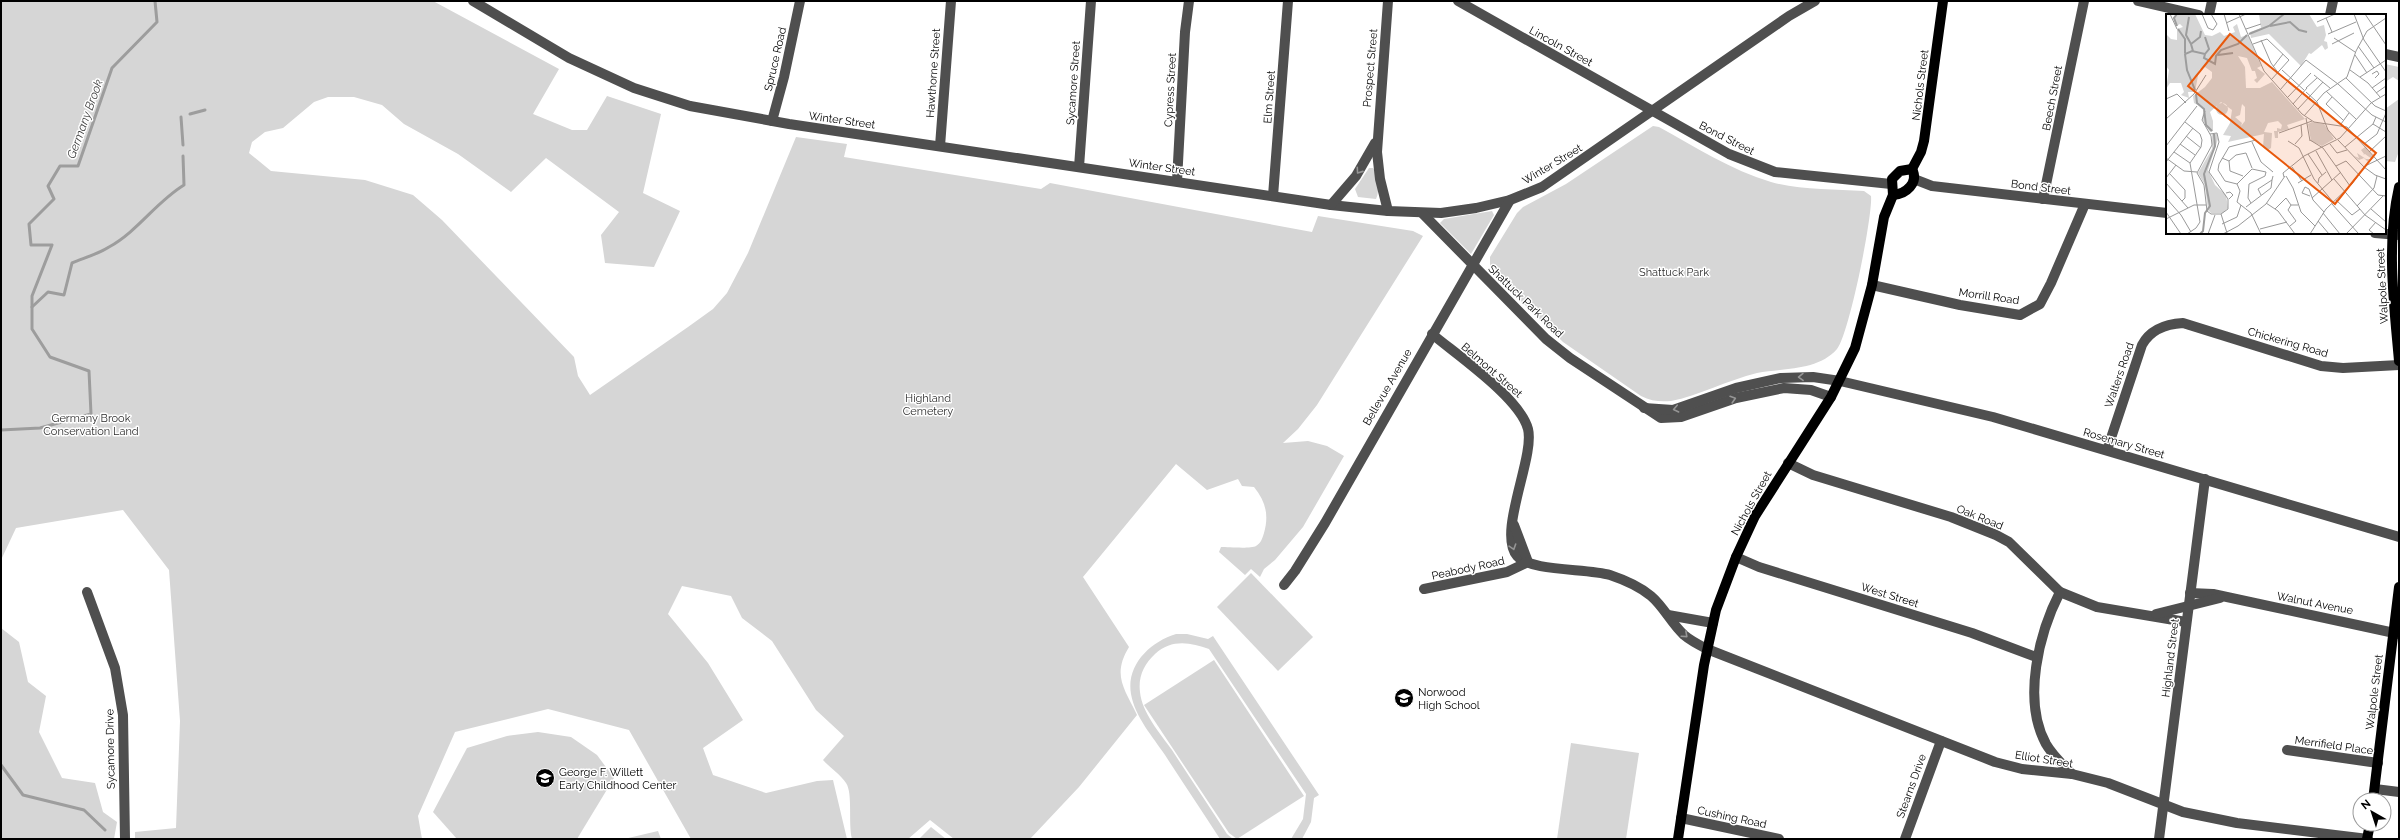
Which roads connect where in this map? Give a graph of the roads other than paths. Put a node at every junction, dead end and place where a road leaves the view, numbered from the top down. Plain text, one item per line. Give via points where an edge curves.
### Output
1 (473, 1) edge
2 (800, 1) edge
3 (951, 1) edge
4 (1091, 1) edge
5 (1189, 1) edge
6 (1288, 1) edge
7 (1388, 1) edge
8 (1458, 1) edge
9 (1815, 1) edge
10 (1943, 1) edge
11 (2084, 1) edge
12 (2138, 1) edge
13 (2212, 1) edge
14 (2333, 1) edge
15 (2195, 14) edge
16 (2210, 14) edge
17 (2330, 14) edge
18 (2386, 54) edge
19 (2399, 57) edge
20 (1653, 112) junction
21 (772, 121) junction
22 (1377, 137) junction
23 (940, 146) junction
24 (1080, 167) junction
25 (1912, 169) junction
26 (1914, 179) junction
27 (1177, 181) junction
28 (1891, 184) junction
29 (2399, 186) edge
30 (1892, 195) junction
31 (1273, 196) junction
32 (1510, 200) junction
33 (2043, 200) junction
34 (2084, 204) junction
35 (1331, 205) junction
36 (1388, 211) junction
37 (1422, 213) junction
38 (2166, 213) edge
39 (2385, 234) edge
40 (2395, 235) edge
41 (1472, 264) junction
42 (1872, 285) junction
43 (2172, 324) joint
44 (1432, 334) junction
45 (2399, 361) edge
46 (2399, 365) edge
47 (1840, 381) junction
48 (1831, 397) junction
49 (1710, 402) junction
50 (2107, 450) junction
51 (1788, 463) junction
52 (2205, 479) junction
53 (2399, 537) edge
54 (1736, 557) junction
55 (1528, 562) junction
56 (1284, 586) dead end
57 (2399, 587) edge
58 (1424, 589) dead end
59 (86, 592) dead end
60 (2060, 592) junction
61 (2190, 593) junction
62 (2226, 598) junction
63 (2188, 606) junction
64 (1668, 615) junction
65 (2148, 615) junction
66 (2186, 622) junction
67 (1712, 623) junction
68 (2396, 633) edge
69 (1707, 649) junction
70 (2036, 657) junction
71 (1941, 741) junction
72 (2287, 750) dead end
73 (2378, 763) junction
74 (2072, 774) junction
75 (2374, 789) junction
76 (2374, 792) edge
77 (2399, 792) edge
78 (2163, 804) junction
79 (1681, 818) junction
80 (125, 839) edge
81 (1678, 839) edge
82 (1779, 839) edge
83 (1904, 839) edge
84 (2159, 839) edge
85 (2368, 839) edge

1 - 21 street, Winter Street via 569,58 634,88 690,106
2 - 21 street, Spruce Road
3 - 23 street, Hawthorne Street
4 - 24 street, Sycamore Street
5 - 27 street, Cypress Street
6 - 31 street, Elm Street
7 - 22 street, Prospect Street
8 - 20 street, Lincoln Street
9 - 20 street, Winter Street via 1789,16
10 - 25 main road, Nichols Street via 1924,141 1920,156
11 - 33 street, Beech Street
12 - 15 street
13 - 16 street
14 - 17 street
18 - 19 street
20 - 28 street, Bond Street via 1729,154 1775,172
20 - 32 street, Winter Street via 1554,179 1530,193
21 - 23 street, Winter Street
22 -> 35 street, Prospect Street via 1366,162
22 - 36 street, Prospect Street via 1380,179
23 - 24 street, Winter Street
24 - 27 street, Winter Street
25 - 26 main road
25 - 28 main road via 1895,174
26 - 30 main road via 1903,192
26 - 33 street, Bond Street via 1932,186
27 - 31 street, Winter Street
28 - 30 main road, Nichols Street
29 - 40 main road, Walpole Street
30 - 42 main road, Nichols Street via 1884,218
31 - 35 street, Winter Street
32 - 37 street, Winter Street via 1459,211
32 - 41 street, Bellevue Avenue
33 - 34 street, Bond Street
34 - 38 street, Bond Street
34 - 42 street, Morrill Road via 2052,283 2040,304 2020,315 1960,305
35 - 36 street, Winter Street
36 - 37 street, Winter Street
37 - 41 street, Shattuck Park Road
39 - 40 street
40 - 45 main road, Walpole Street via 2392,284
41 - 44 street, Bellevue Avenue
41 - 49 street, Shattuck Park Road via 1546,339 1644,408 1673,410
42 - 47 main road, Nichols Street via 1861,332
43 - 46 street, Chickering Road via 2183,324 2321,366 2343,368
43 - 50 street, Walters Road via 2153,331 2142,345
44 - 55 street, Belmont Street via 1505,396 1523,417 1528,429 1528,446 1518,490 1514,525
44 - 56 street, Bellevue Avenue via 1321,529
47 - 48 main road, Nichols Street
47 -> 49 street, Shattuck Park Road via 1813,377 1781,378 1747,385
47 - 50 street, Rosemary Street via 1976,412
49 -> 48 street, Shattuck Park Road via 1784,388 1811,390
48 - 51 main road, Nichols Street
50 - 52 street, Rosemary Street
51 - 54 main road, Nichols Street via 1765,498
51 - 60 street, Oak Road via 1813,475 1950,517 1996,535 2009,542
52 - 53 street, Rosemary Street
52 - 61 street, Highland Street
54 - 67 main road, Nichols Street
54 - 70 street, West Street via 1759,567 1972,632
55 - 58 street, Peabody Road via 1507,572
55 - 64 street via 1598,572 1620,579 1643,590
57 - 68 main road, Walpole Street
59 - 80 street, Sycamore Drive via 115,668 123,715
60 - 65 street, Oak Road via 2097,607
60 - 70 street via 2051,609
61 - 62 street, Walnut Avenue via 2213,594
61 - 63 street, Highland Street
62 - 63 street, Walnut Avenue
62 - 68 street, Walnut Avenue
63 - 65 street, Oak Road
63 - 66 street, Highland Street
64 - 67 street
64 -> 69 street via 1684,634
65 - 66 street, Oak Road
66 - 78 street, Highland Street
67 - 69 main road, Nichols Street
68 - 73 main road, Walpole Street
69 - 71 street, Elliot Street
69 - 79 main road, Nichols Street
70 - 74 street via 2036,705 2045,742 2053,755
71 - 74 street, Elliot Street via 2022,769
71 - 83 street, Stearns Drive
72 - 73 street, Merrifield Place
73 - 75 main road, Walpole Street
74 - 78 street, Elliot Street
75 - 76 main road, Walpole Street
75 - 77 street
78 - 84 street, Highland Street
78 - 85 street, Elliot Street via 2183,812 2237,823
79 - 81 main road, Nichols Street
79 - 82 street, Cushing Road

